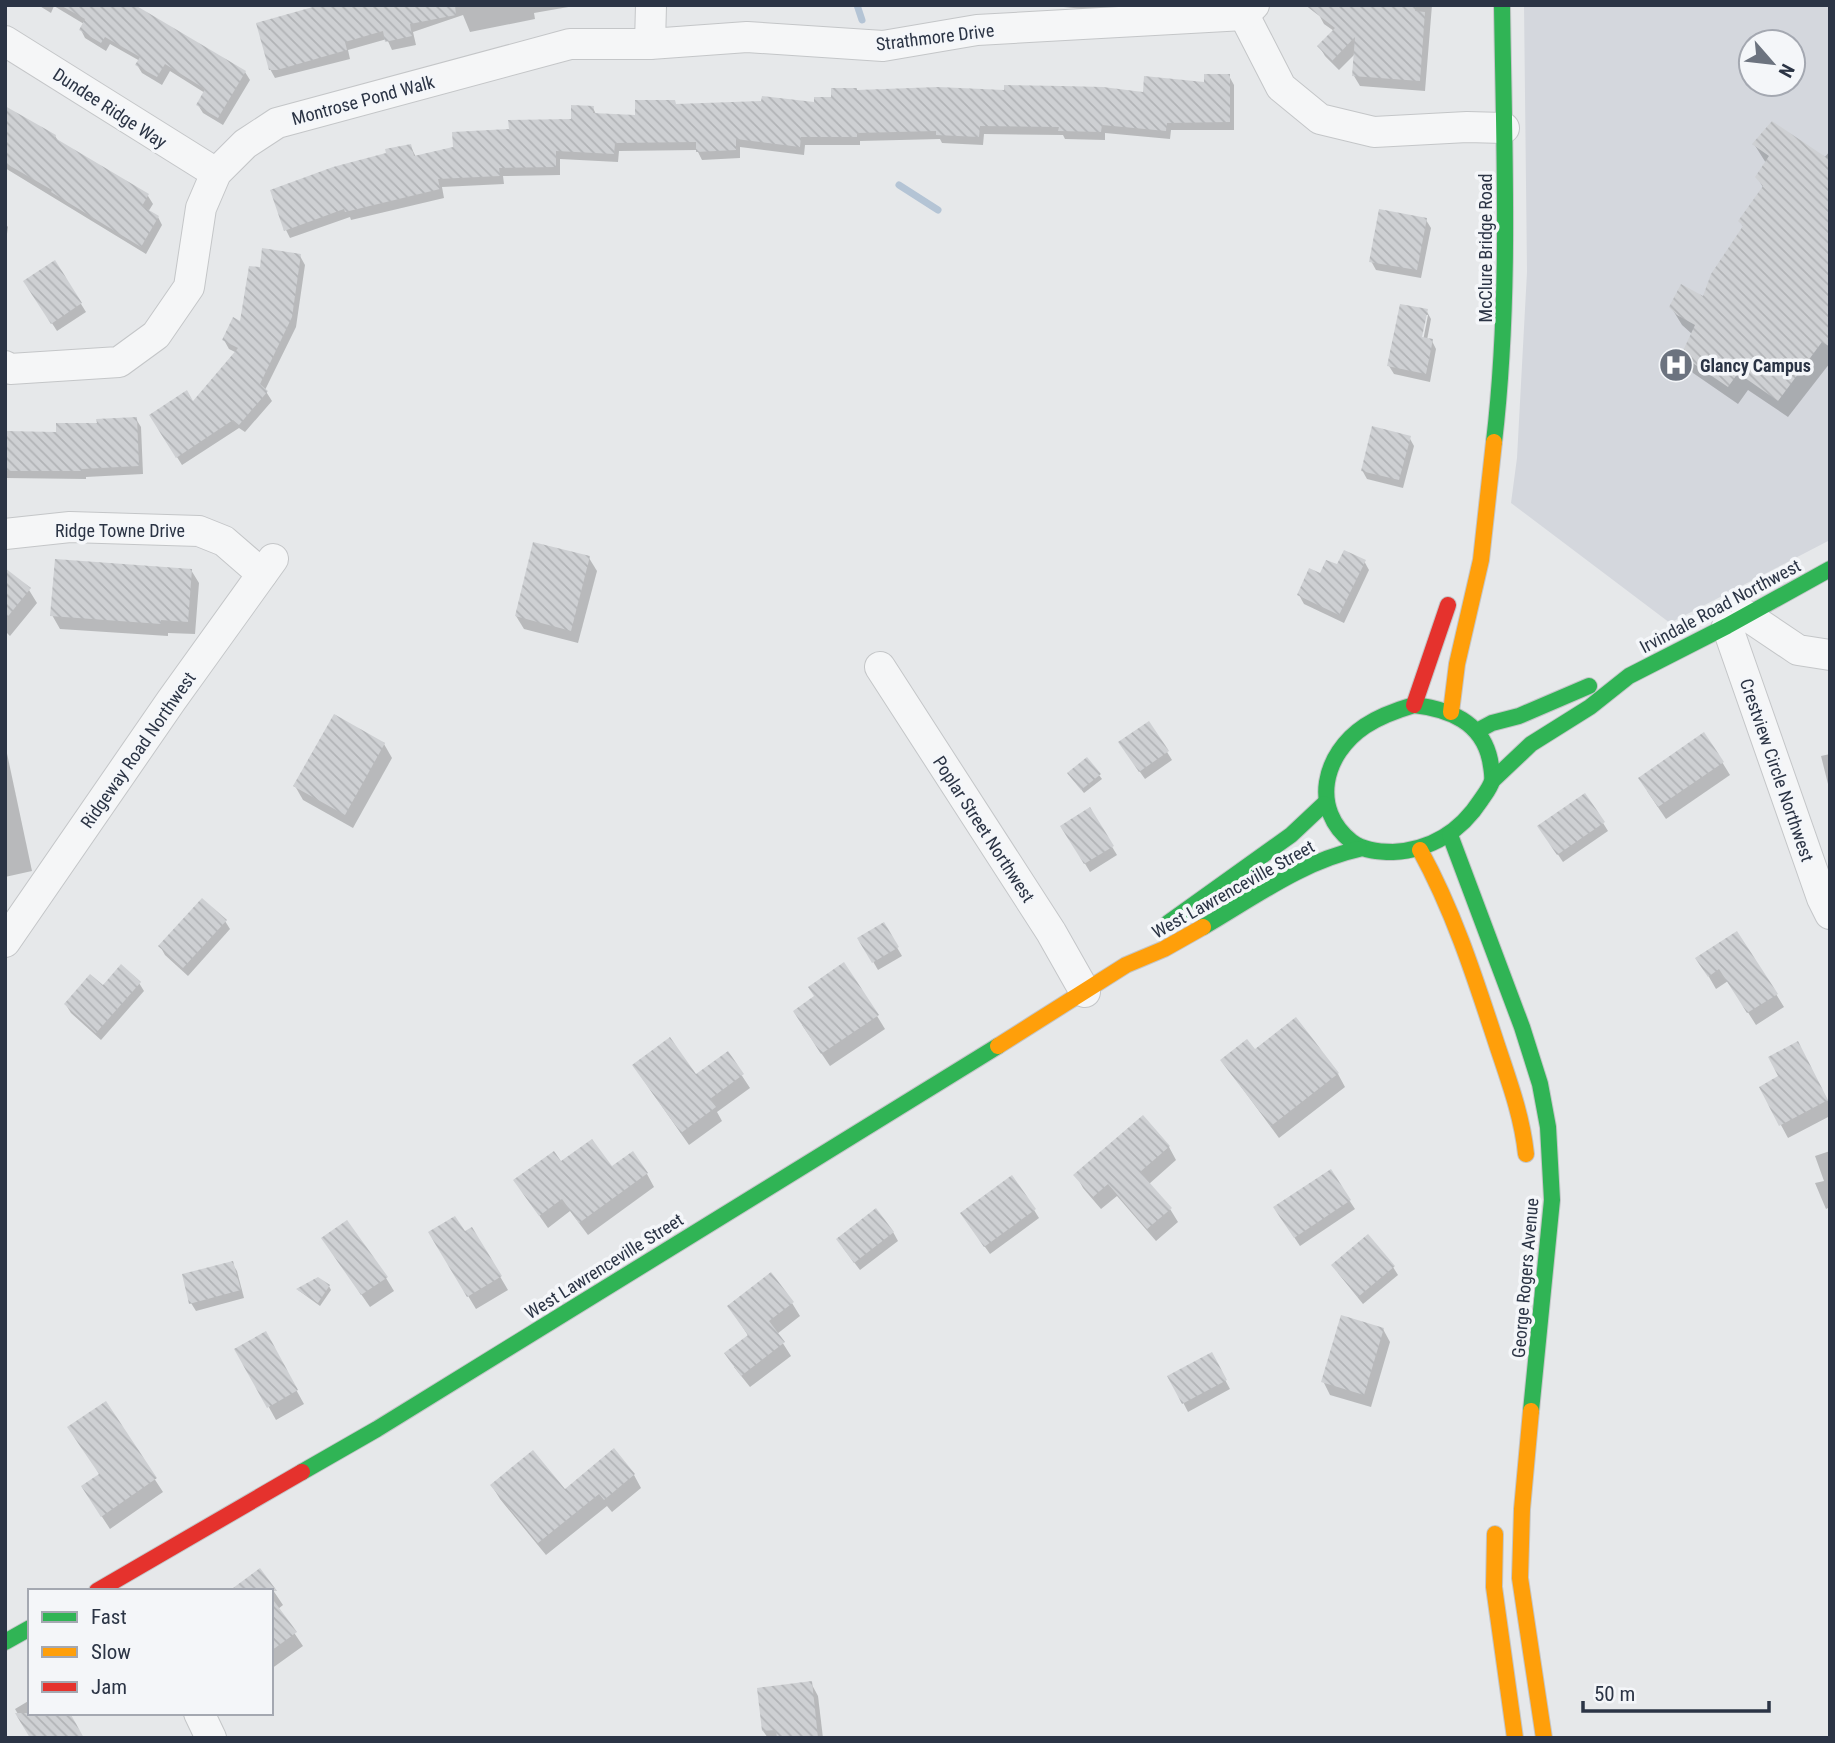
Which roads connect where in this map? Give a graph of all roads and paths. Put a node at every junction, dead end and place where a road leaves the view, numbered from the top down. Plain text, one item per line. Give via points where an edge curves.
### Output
1 (650, 5) edge
2 (1502, 5) edge
3 (1249, 10) edge
4 (976, 18) edge
5 (5, 41) edge
6 (650, 44) junction
7 (1504, 128) junction
8 (216, 173) junction
9 (5, 366) edge
10 (1489, 491) junction
11 (5, 534) edge
12 (1465, 557) dead end
13 (268, 567) joint
14 (1830, 569) edge
15 (1452, 594) dead end
16 (1737, 620) junction
17 (1830, 655) edge
18 (880, 667) dead end
19 (1629, 676) junction
20 (1414, 705) junction
21 (1451, 712) junction
22 (1477, 731) junction
23 (1493, 780) junction
24 (1324, 804) junction
25 (1450, 835) junction
26 (1359, 849) junction
27 (1420, 850) junction
28 (1830, 914) edge
29 (5, 942) edge
30 (1126, 965) junction
31 (1085, 992) junction
32 (1527, 1165) dead end
33 (1495, 1522) dead end
34 (139, 1581) edge
35 (105, 1589) edge
36 (28, 1629) edge
37 (5, 1642) edge
38 (200, 1715) edge
39 (211, 1738) edge
40 (1515, 1738) edge
41 (1544, 1738) edge

1 - 6 street
2 - 7 street, McClure Bridge Road
3 - 4 street, Strathmore Drive
3 - 7 street via 1281,87 1320,119 1374,132
4 - 6 street, Strathmore Drive via 883,46 747,37
5 - 8 street, Dundee Ridge Way
6 - 8 street, Montrose Pond Walk via 570,44 277,123 244,144
7 - 10 street, McClure Bridge Road via 1506,303
8 - 9 street, Montrose Pond Walk via 201,208 189,286 156,335 119,362
10 - 12 street, McClure Bridge Road
10 - 21 street, McClure Bridge Road via 1481,560
11 - 13 street, Ridge Towne Drive via 70,527 200,531
13 - 29 street, Ridgeway Road Northwest
14 - 16 street, Irvindale Road Northwest
15 - 20 street
16 - 17 street via 1798,650
16 - 19 street, Irvindale Road Northwest
16 - 28 street, Crestview Circle Northwest via 1817,885
18 - 31 street, Poplar Street Northwest
19 - 22 street, Irvindale Road Northwest via 1581,688
19 - 23 street, Irvindale Road Northwest via 1531,744
20 - 21 street
20 - 24 street via 1378,716 1350,738 1334,759
21 - 22 street
22 - 23 street via 1489,750
23 - 25 street via 1478,807
24 - 26 street via 1335,826
24 - 30 street, West Lawrenceville Street via 1291,835 1150,937
25 - 27 street
25 - 41 street, George Rogers Avenue via 1522,1027 1548,1127 1552,1200 1522,1509 1520,1577
26 - 27 street via 1388,854
26 - 30 street, West Lawrenceville Street via 1309,866 1164,949
27 - 32 street via 1443,890 1468,954 1518,1108
30 - 31 street, West Lawrenceville Street
31 - 34 street, West Lawrenceville Street
33 - 40 street via 1494,1587
34 - 35 street, West Lawrenceville Street
36 - 37 street
38 - 39 street

